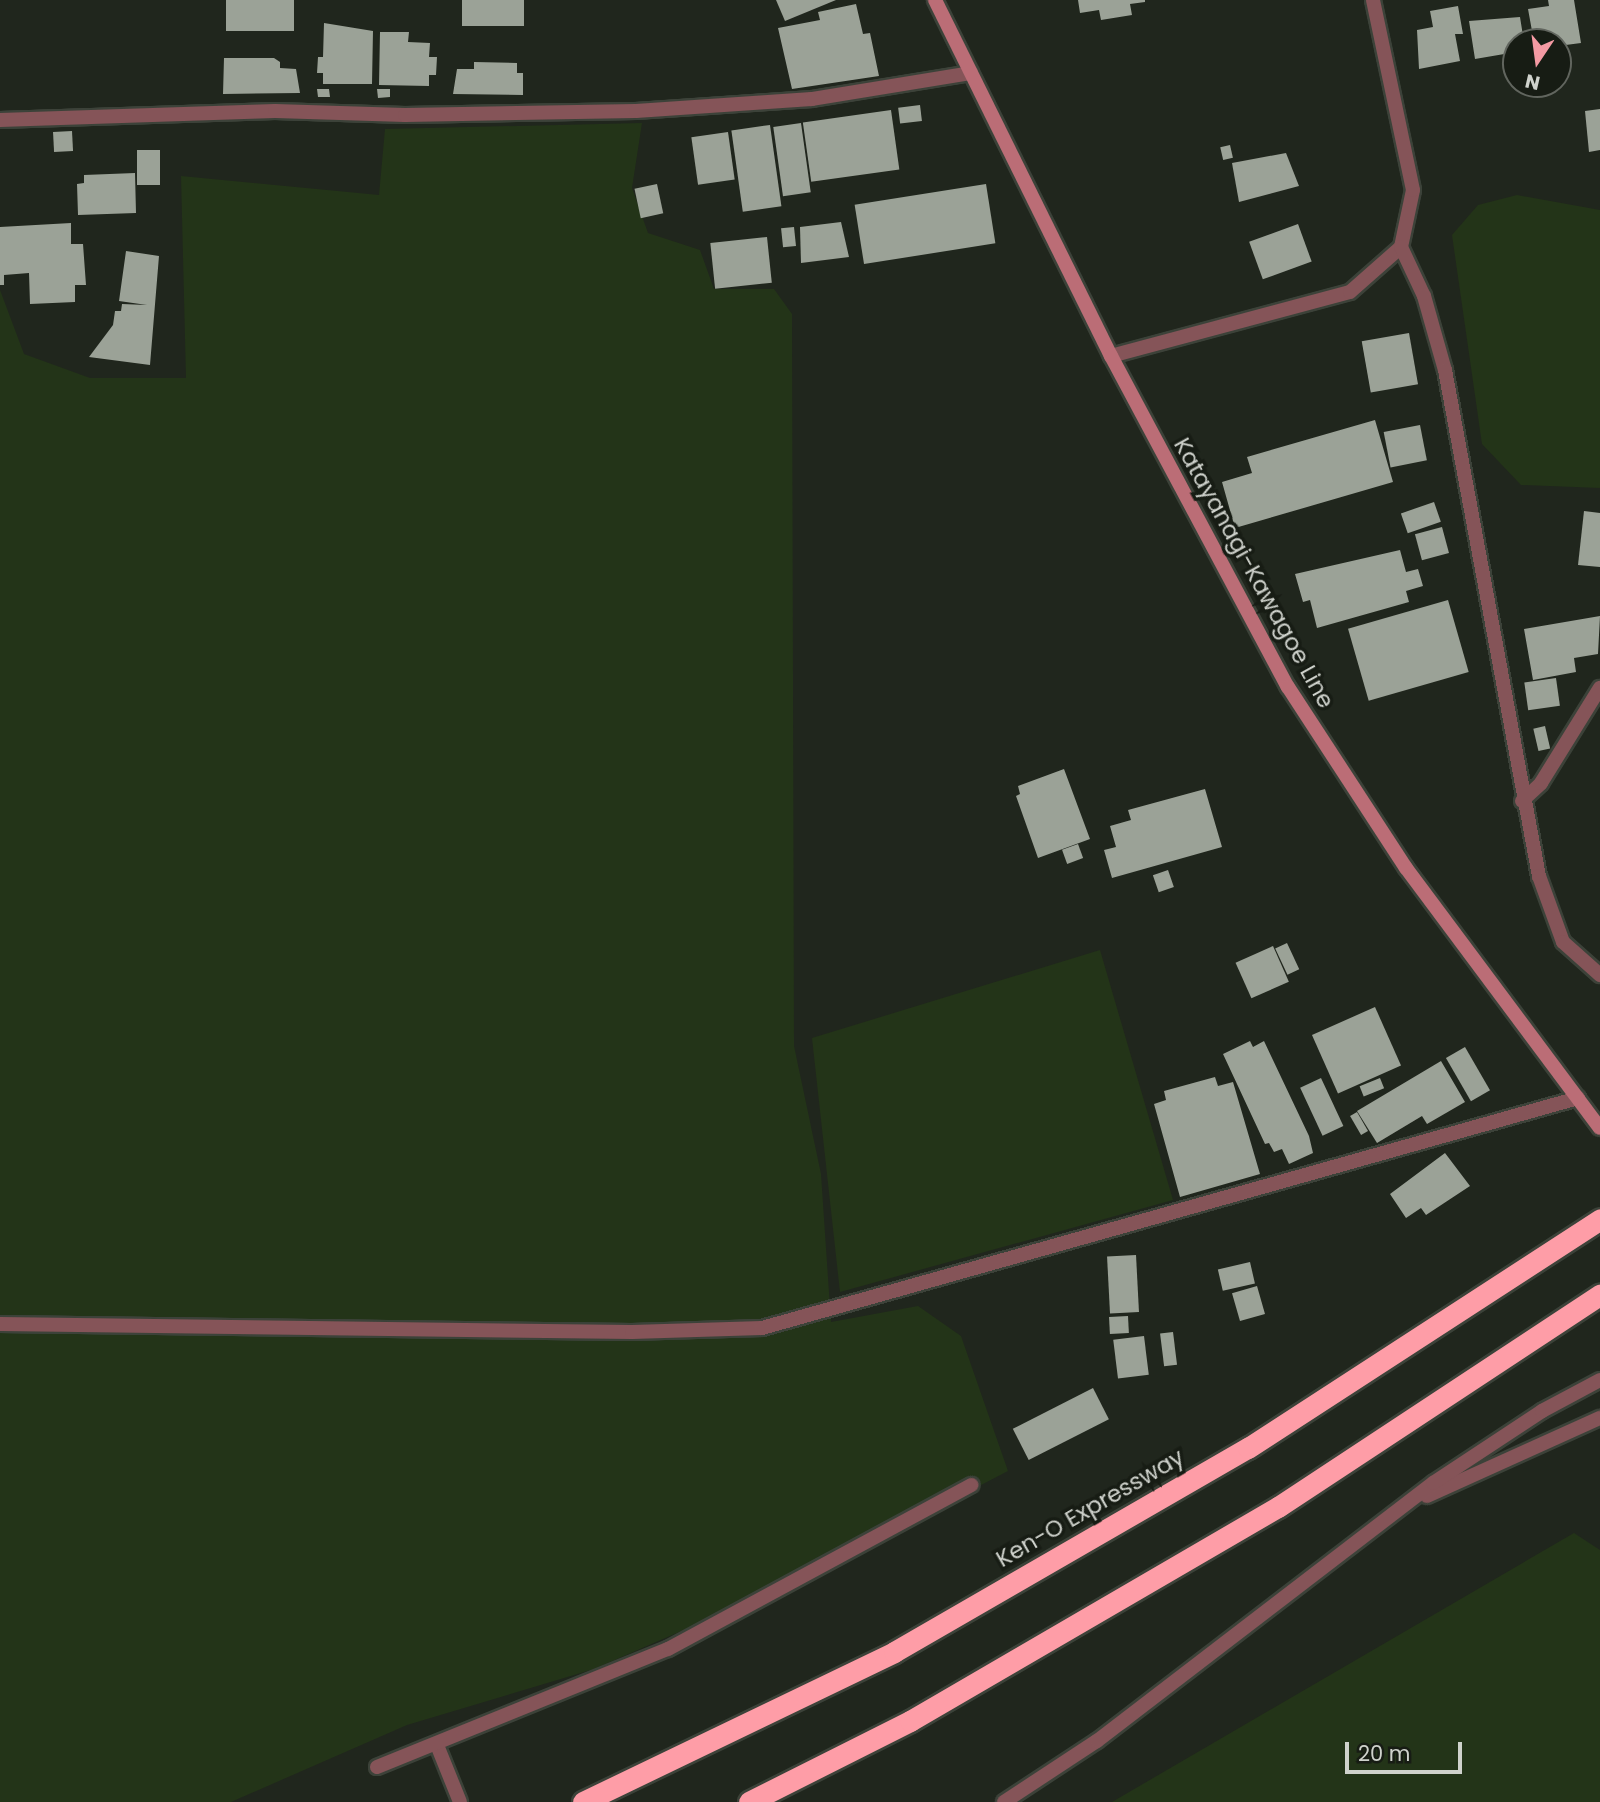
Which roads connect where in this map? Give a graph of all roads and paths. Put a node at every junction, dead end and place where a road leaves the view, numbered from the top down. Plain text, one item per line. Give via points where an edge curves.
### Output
1 (935, 0) edge
2 (1373, 0) edge
3 (971, 73) junction
4 (0, 120) edge
5 (1401, 247) junction
6 (1111, 356) junction
7 (1600, 688) edge
8 (1522, 801) junction
9 (1600, 975) edge
10 (1578, 1098) junction
11 (1600, 1128) edge
12 (1600, 1219) edge
13 (1600, 1295) edge
14 (0, 1324) edge
15 (1600, 1380) edge
16 (1600, 1418) edge
17 (971, 1485) dead end
18 (1363, 1535) junction
19 (437, 1745) junction
20 (377, 1767) dead end
21 (460, 1802) edge
22 (583, 1802) edge
23 (749, 1802) edge
24 (1004, 1802) edge

1 - 3 main road, Katayanagi-Kawagoe Line
2 - 5 street via 1413,190
3 - 4 street via 813,99 636,111 405,116 261,111
3 - 6 main road, Katayanagi-Kawagoe Line
5 - 6 street via 1350,292
5 - 8 street via 1423,296 1445,370
6 - 10 main road, Katayanagi-Kawagoe Line via 1288,687 1406,868
7 - 8 street via 1541,783
8 - 9 street via 1539,876 1563,942
10 - 11 main road, Katayanagi-Kawagoe Line
10 - 14 street via 762,1328 632,1332
12 - 22 highway, Ken-O Expressway via 1248,1448 894,1652
13 - 23 highway via 1278,1507 910,1721
15 - 18 street via 1478,1452
16 - 18 street via 1441,1489
17 - 19 street via 668,1649
18 - 24 street via 1097,1741
19 - 20 street
19 - 21 street

